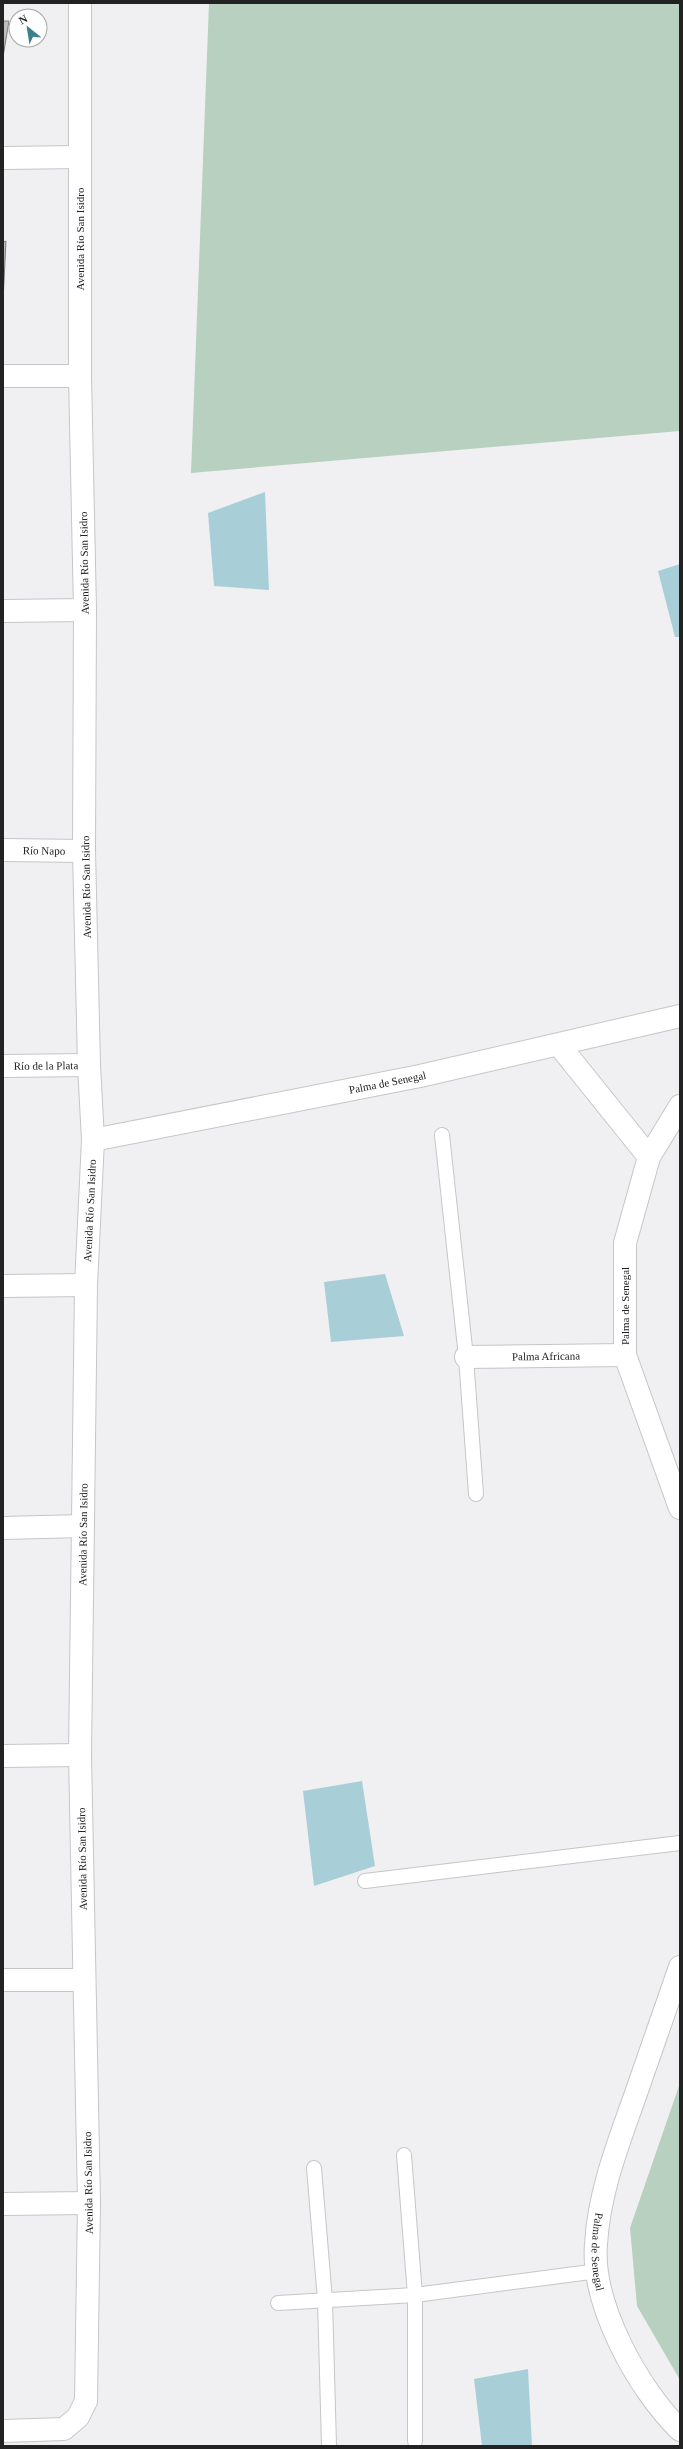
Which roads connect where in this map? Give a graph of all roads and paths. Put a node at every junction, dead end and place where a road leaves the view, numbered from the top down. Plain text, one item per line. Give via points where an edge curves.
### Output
1 (80, 3) edge
2 (80, 156) junction
3 (3, 158) edge
4 (3, 376) edge
5 (80, 376) junction
6 (85, 610) junction
7 (3, 611) edge
8 (3, 850) edge
9 (84, 852) junction
10 (680, 1016) edge
11 (559, 1045) junction
12 (89, 1065) junction
13 (3, 1066) edge
14 (680, 1106) edge
15 (442, 1135) dead end
16 (94, 1140) junction
17 (650, 1157) junction
18 (86, 1285) junction
19 (3, 1286) edge
20 (625, 1355) junction
21 (466, 1357) junction
22 (476, 1494) dead end
23 (680, 1508) edge
24 (83, 1526) junction
25 (3, 1528) edge
26 (80, 1755) junction
27 (3, 1756) edge
28 (680, 1843) edge
29 (365, 1881) dead end
30 (680, 1968) edge
31 (3, 1980) edge
32 (83, 1980) junction
33 (404, 2155) dead end
34 (314, 2168) dead end
35 (89, 2203) junction
36 (3, 2204) edge
37 (598, 2271) junction
38 (415, 2295) junction
39 (325, 2300) junction
40 (278, 2303) dead end
41 (680, 2430) edge
42 (3, 2431) edge
43 (415, 2441) dead end
44 (329, 2446) edge

1 - 2 street, Avenida Río San Isidro
2 - 3 street
2 - 5 street, Avenida Río San Isidro
4 - 5 street
5 - 6 street, Avenida Río San Isidro
6 - 7 street
6 - 9 street, Avenida Río San Isidro
8 - 9 street, Río Napo
9 - 12 street, Avenida Río San Isidro
10 - 11 street, Palma de Senegal
11 - 16 street, Palma de Senegal via 420,1076
11 - 17 street
12 - 13 street, Río de la Plata
12 - 16 street, Avenida Río San Isidro
14 - 17 street, Palma de Senegal
15 - 21 lane
16 - 18 street, Avenida Río San Isidro
17 - 20 street, Palma de Senegal via 625,1243
18 - 19 street
18 - 24 street, Avenida Río San Isidro
20 - 21 street, Palma Africana
20 - 23 street, Palma de Senegal
21 - 22 lane
24 - 25 street
24 - 26 street, Avenida Río San Isidro
26 - 27 street
26 - 32 street, Avenida Río San Isidro
28 - 29 lane
30 - 37 street, Palma de Senegal via 606,2177 596,2246
31 - 32 street
32 - 35 street, Avenida Río San Isidro
33 - 38 lane
34 - 39 lane
35 - 36 street
35 - 42 street, Avenida Río San Isidro via 86,2401 78,2417 64,2429
37 - 38 lane
37 - 41 street, Palma de Senegal via 602,2300 622,2351 664,2415
38 - 39 lane
38 - 43 lane
39 - 40 lane
39 - 44 lane

